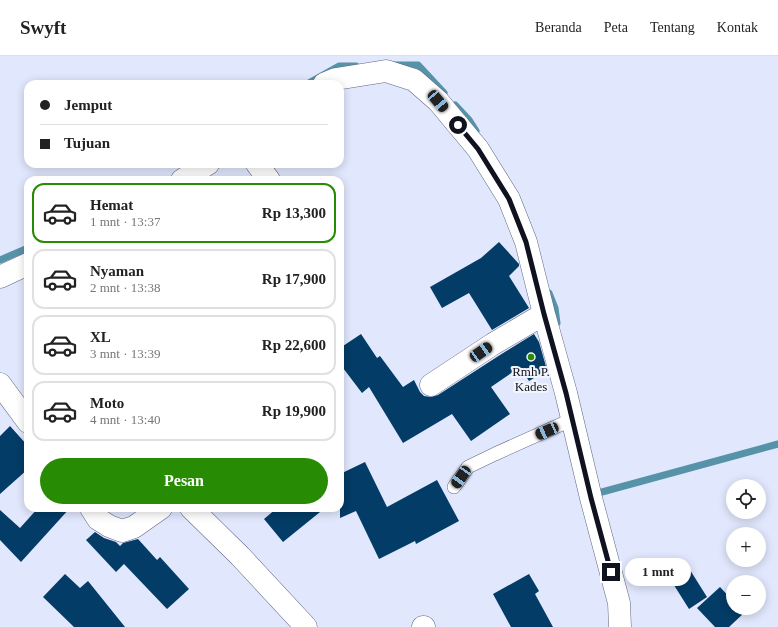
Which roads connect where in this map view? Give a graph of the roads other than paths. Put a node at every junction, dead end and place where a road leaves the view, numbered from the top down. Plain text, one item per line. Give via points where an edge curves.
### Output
1 (334, 80) edge
2 (202, 168) edge
3 (191, 176) edge
4 (24, 266) edge
5 (0, 277) edge
6 (544, 314) junction
7 (0, 384) edge
8 (431, 385) dead end
9 (24, 417) edge
10 (573, 419) junction
11 (454, 487) dead end
12 (94, 512) edge
13 (155, 512) edge
14 (195, 512) edge
15 (306, 627) edge
16 (620, 627) edge

1 - 6 street via 386,71 414,80 438,101 478,149 509,199 526,242
2 - 3 street
4 - 5 street
6 - 8 street
6 - 10 street
7 - 9 street
10 - 11 lane via 468,467
10 - 16 street via 619,603
12 - 13 street via 98,519 122,531 134,527
14 - 15 street

